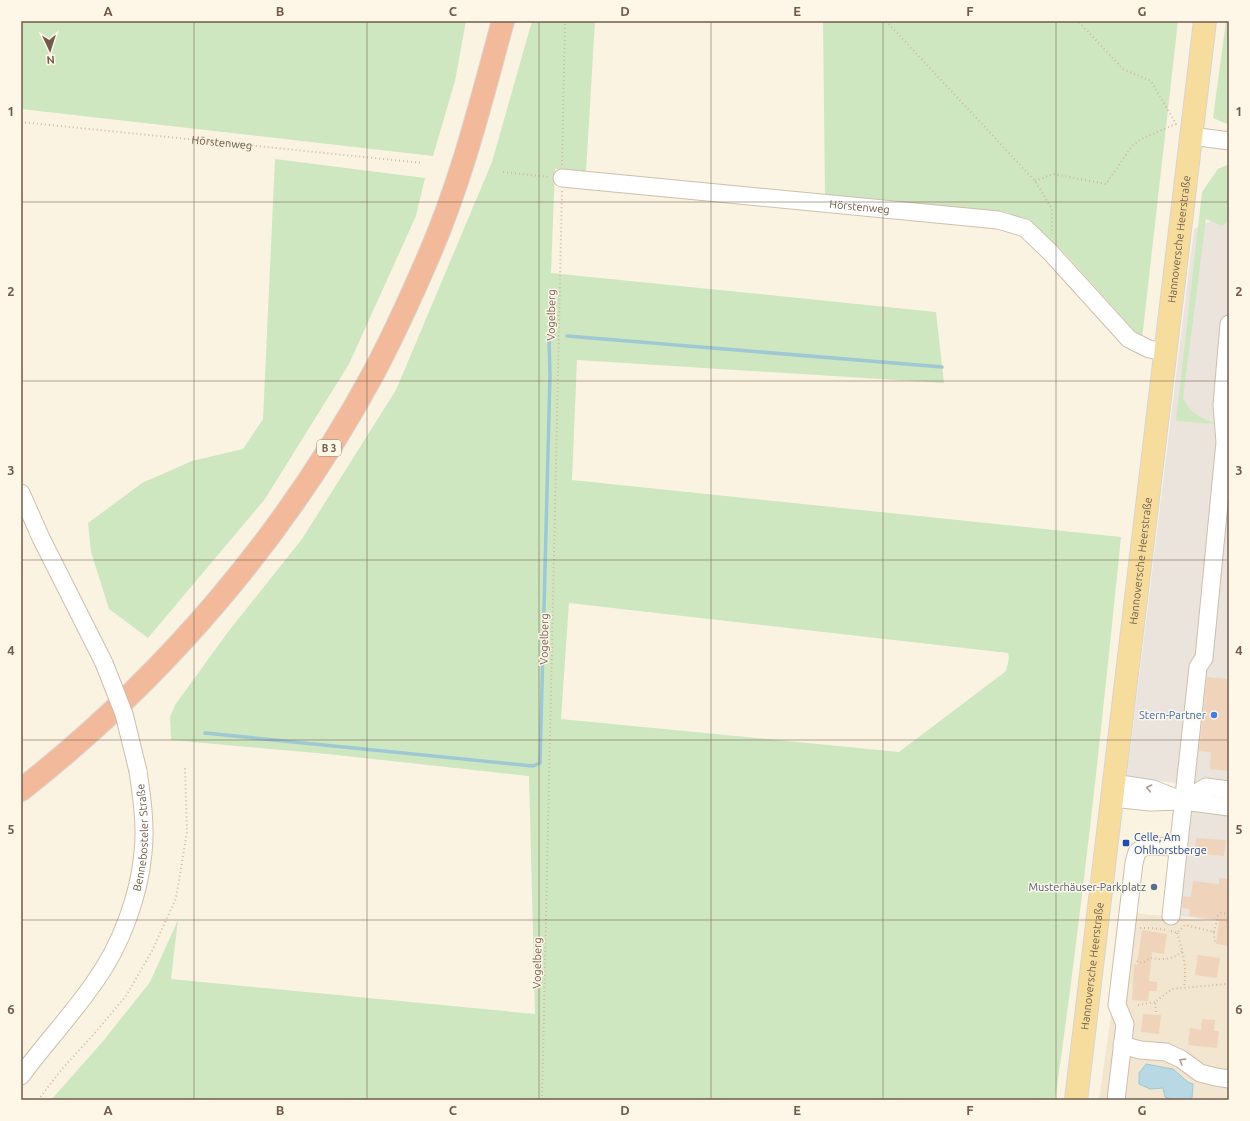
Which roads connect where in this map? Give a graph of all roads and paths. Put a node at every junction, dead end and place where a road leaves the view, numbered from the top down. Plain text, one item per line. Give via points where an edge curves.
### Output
1 (503, 21) edge
2 (564, 21) edge
3 (886, 21) edge
4 (1078, 21) edge
5 (1206, 21) edge
6 (21, 122) edge
7 (1192, 136) junction
8 (1229, 141) edge
9 (423, 163) dead end
10 (503, 172) dead end
11 (562, 178) junction
12 (1035, 181) junction
13 (1051, 253) junction
14 (1229, 324) edge
15 (1166, 352) junction
16 (21, 492) edge
17 (185, 768) dead end
18 (21, 790) edge
19 (1112, 790) junction
20 (1229, 790) edge
21 (1183, 801) junction
22 (1229, 807) edge
23 (1179, 847) junction
24 (1229, 914) edge
25 (1171, 916) joint
26 (1138, 930) dead end
27 (1214, 932) junction
28 (1177, 933) junction
29 (1215, 943) dead end
30 (1183, 950) junction
31 (1136, 959) dead end
32 (1226, 984) dead end
33 (1184, 987) junction
34 (1155, 1002) junction
35 (1138, 1005) dead end
36 (1156, 1012) dead end
37 (1122, 1045) junction
38 (21, 1076) edge
39 (1223, 1078) edge
40 (38, 1100) edge
41 (542, 1100) edge
42 (1076, 1100) edge
43 (1116, 1100) edge

1 - 18 highway, B 3 via 467,153 427,260 373,373 337,436 275,528 192,631 98,725
2 - 11 path, Vogelberg
3 - 12 path
4 - 12 path via 1123,69 1151,81 1176,124 1140,139 1132,146 1106,184 1053,174
5 - 7 main road, Hannoversche Heerstraße
6 - 9 path, Hörstenweg
7 - 8 street
7 - 15 main road, Hannoversche Heerstraße
10 - 11 path
11 - 13 street, Hörstenweg via 998,220 1025,228
11 - 41 path, Vogelberg
12 - 13 path via 1052,209
13 - 15 street, Hörstenweg via 1129,339 1149,350
14 - 21 street via 1222,405 1225,442 1204,658 1198,667
15 - 19 main road, Hannoversche Heerstraße
16 - 38 street, Bennebosteler Straße, bridge via 41,538 104,663 124,714 138,771 143,812 143,853 136,891 121,938 97,979
17 - 40 path via 187,832 176,898 152,951 126,996
19 - 21 street via 1150,802
19 - 42 main road, Hannoversche Heerstraße
20 - 21 street via 1206,787
21 - 22 street
21 - 23 street
23 - 25 street
23 - 37 street via 1145,846 1137,852 1117,1005 1125,1024
24 - 27 path via 1221,913 1218,916
25 - 28 path
26 - 28 path via 1140,927
27 - 28 path via 1185,925
27 - 29 path
28 - 30 path
30 - 31 path via 1180,955 1167,959 1150,958 1139,963
30 - 33 path via 1186,974
32 - 33 path
33 - 34 path via 1172,989
34 - 35 path
34 - 36 path
39 -> 37 street via 1200,1073 1166,1052 1140,1050
37 - 43 street

